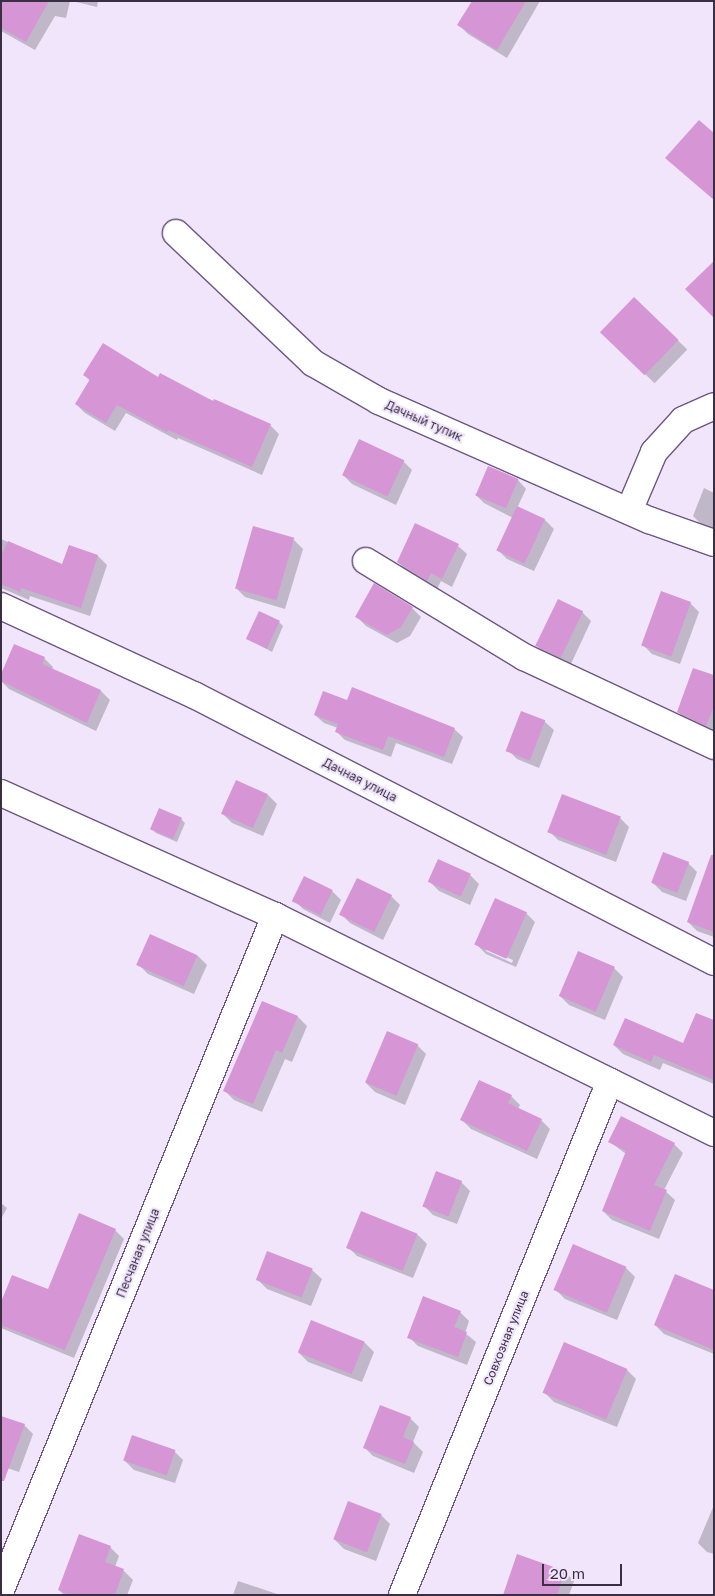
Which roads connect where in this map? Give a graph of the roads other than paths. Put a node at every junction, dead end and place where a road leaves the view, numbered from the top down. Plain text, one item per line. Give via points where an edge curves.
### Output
1 (176, 234) dead end
2 (714, 406) edge
3 (629, 511) junction
4 (714, 543) edge
5 (366, 562) dead end
6 (1, 606) edge
7 (714, 746) edge
8 (1, 793) edge
9 (275, 916) junction
10 (714, 962) edge
11 (610, 1081) junction
12 (714, 1133) edge
13 (1, 1590) edge
14 (402, 1595) edge

1 - 3 street, Дачный тупик via 313,363 379,401
2 - 3 street via 683,420 654,452
3 - 4 street, Дачный тупик
5 - 7 street via 524,657
6 - 10 street, Дачная улица via 194,695
8 - 9 street
9 - 11 street
9 - 13 street, Песчаная улица
11 - 12 street
11 - 14 street, Совхозная улица

